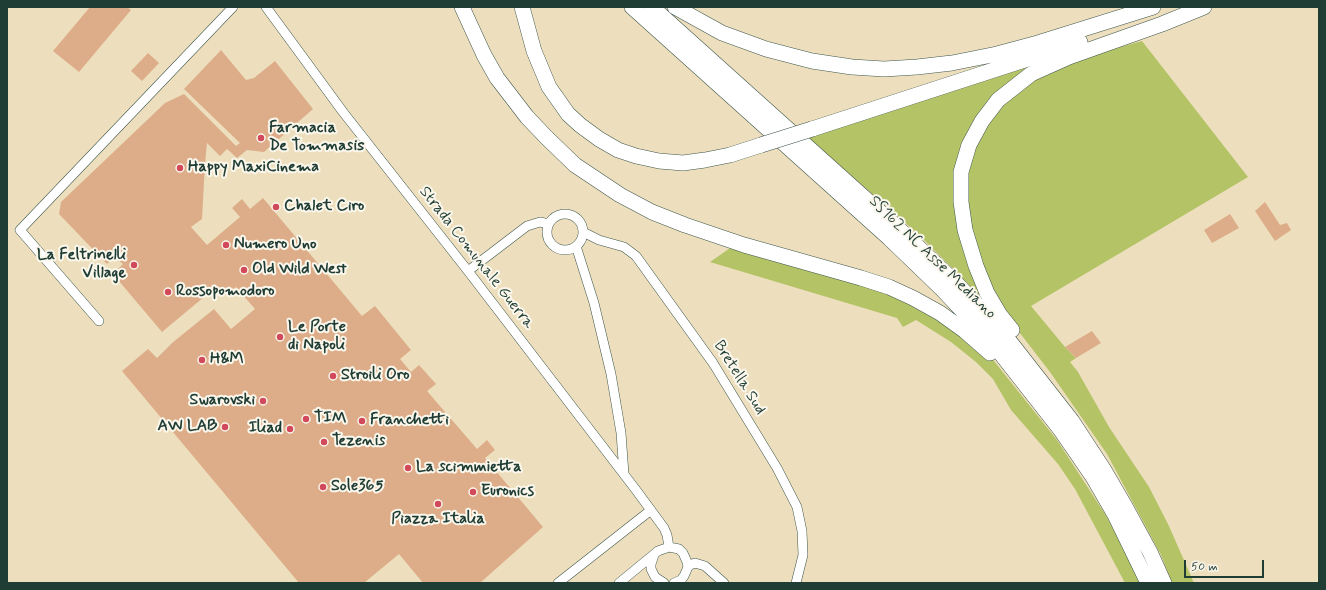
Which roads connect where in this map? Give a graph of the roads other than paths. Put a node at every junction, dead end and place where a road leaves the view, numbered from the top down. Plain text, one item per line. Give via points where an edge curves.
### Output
1 (233, 7) edge
2 (266, 7) edge
3 (462, 7) edge
4 (522, 7) edge
5 (632, 7) edge
6 (652, 7) edge
7 (675, 7) edge
8 (1153, 7) edge
9 (1185, 7) edge
10 (1204, 7) edge
11 (549, 224) junction
12 (583, 232) junction
13 (576, 246) junction
14 (468, 271) junction
15 (99, 321) dead end
16 (1066, 425) junction
17 (624, 474) junction
18 (651, 510) junction
19 (668, 547) junction
20 (654, 554) junction
21 (688, 567) junction
22 (631, 573) junction
23 (653, 573) junction
24 (558, 583) edge
25 (619, 583) edge
26 (664, 583) edge
27 (674, 583) edge
28 (724, 583) edge
29 (796, 583) edge
30 (1148, 583) edge
31 (1164, 583) edge

1 - 15 street via 20,230
2 - 14 street, Strada Comunale Guerra via 343,112
3 - 16 highway via 497,78 546,137 575,165 620,195 652,212 685,225 744,245 861,278 913,298 965,330
4 - 9 highway, bridge via 534,51 549,87 568,114 599,139 618,150 658,162 682,163 711,159 761,145
5 - 16 highway, SS162 NC Asse Mediano via 889,238 942,289
6 - 16 highway, SS162 NC Asse Mediano via 956,283 1000,329
7 - 8 highway via 722,33 766,49 812,61 884,69 952,63 997,54
10 - 16 highway via 1069,57 1031,74 998,100 982,121 969,146 962,172 961,202 976,266 1000,315 1044,373
11 - 12 street via 557,216 569,214 579,221
11 - 13 street via 547,236 553,245 564,250
11 - 14 street via 540,222 527,226
12 - 13 street
12 - 29 street, Bretella Sud via 599,240 624,247 636,256 713,363 773,461 796,507 802,531 803,555
13 - 17 street via 594,302 611,374 621,433
14 - 17 street, Strada Comunale Guerra
16 - 30 highway, SS162 NC Asse Mediano
16 - 31 highway, SS162 NC Asse Mediano via 1126,508
17 - 18 street, Strada Comunale Guerra
18 - 19 street, Strada Comunale Guerra via 664,528
18 - 24 street
19 - 20 street
19 - 21 street via 679,549 683,553
20 - 22 street
20 - 23 street via 651,564
21 - 27 street via 681,580
21 - 28 street via 695,563 705,566
22 - 23 street
22 - 25 street
23 - 26 street

